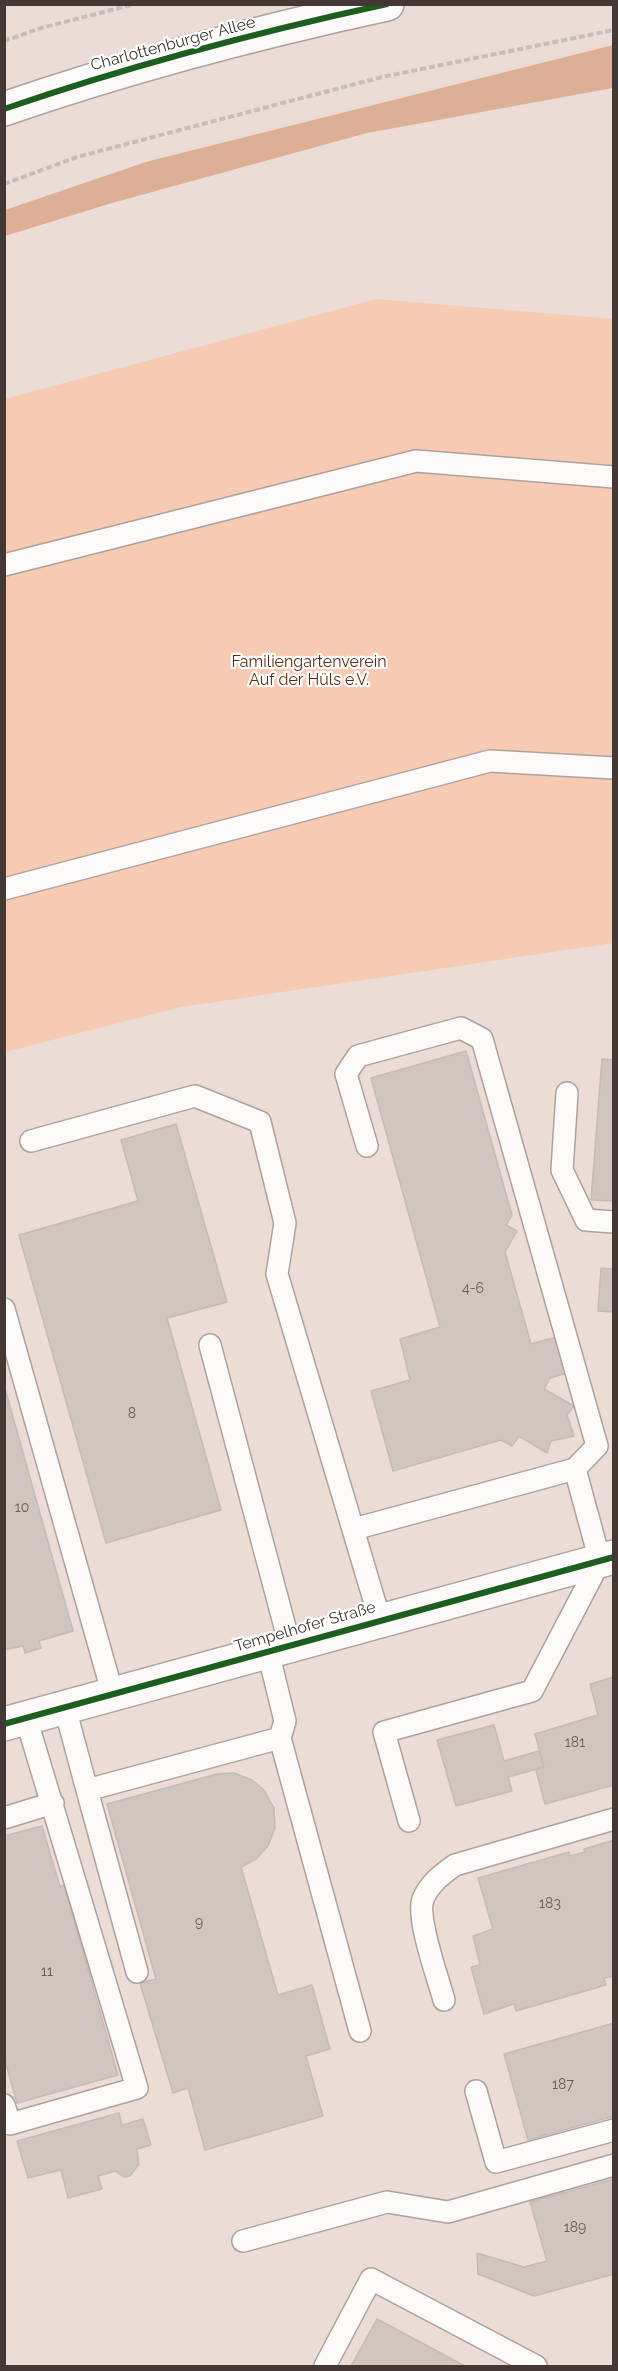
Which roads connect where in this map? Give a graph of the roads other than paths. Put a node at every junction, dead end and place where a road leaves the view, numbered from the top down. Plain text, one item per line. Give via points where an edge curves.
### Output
1 (387, 4) edge
2 (4, 109) edge
3 (614, 477) edge
4 (4, 565) edge
5 (614, 768) edge
6 (4, 889) edge
7 (567, 1093) dead end
8 (31, 1141) dead end
9 (368, 1146) dead end
10 (614, 1222) edge
11 (4, 1309) edge
12 (210, 1345) dead end
13 (574, 1469) junction
14 (354, 1529) junction
15 (607, 1559) edge
16 (380, 1620) junction
17 (279, 1649) junction
18 (113, 1695) junction
19 (65, 1708) junction
20 (15, 1721) edge
21 (280, 1738) junction
22 (87, 1790) junction
23 (53, 1803) junction
24 (4, 1818) edge
25 (614, 1820) edge
26 (409, 1821) dead end
27 (137, 1972) dead end
28 (444, 2000) dead end
29 (360, 2031) dead end
30 (476, 2091) dead end
31 (4, 2105) edge
32 (614, 2130) edge
33 (614, 2165) edge
34 (243, 2241) dead end
35 (325, 2367) edge
36 (536, 2367) edge

1 - 2 street, Charlottenburger Allee via 87,81
3 - 4 lane via 416,461
5 - 6 lane via 490,761
7 - 10 lane via 562,1170 586,1220
8 - 14 lane via 195,1096 260,1122 285,1223 277,1274
9 - 13 lane via 346,1074 358,1056 461,1028 482,1039 597,1446
11 - 18 lane
12 - 17 lane
13 - 14 lane
13 - 15 lane
14 - 16 lane
15 - 16 street, Tempelhofer Straße
15 - 26 lane via 532,1691 384,1732
16 - 17 street, Tempelhofer Straße
17 - 18 street, Tempelhofer Straße
17 - 21 lane via 285,1721
18 - 19 street, Tempelhofer Straße
19 - 20 street, Tempelhofer Straße
19 - 22 lane
20 - 23 lane
21 - 22 lane
21 - 29 lane
22 - 27 lane
23 - 24 lane
23 - 31 lane via 137,2088 10,2124
25 - 28 lane via 455,1865 434,1880 422,1901 425,1933
30 - 32 lane via 496,2162
33 - 34 lane via 448,2212 387,2202
35 - 36 lane via 371,2279

